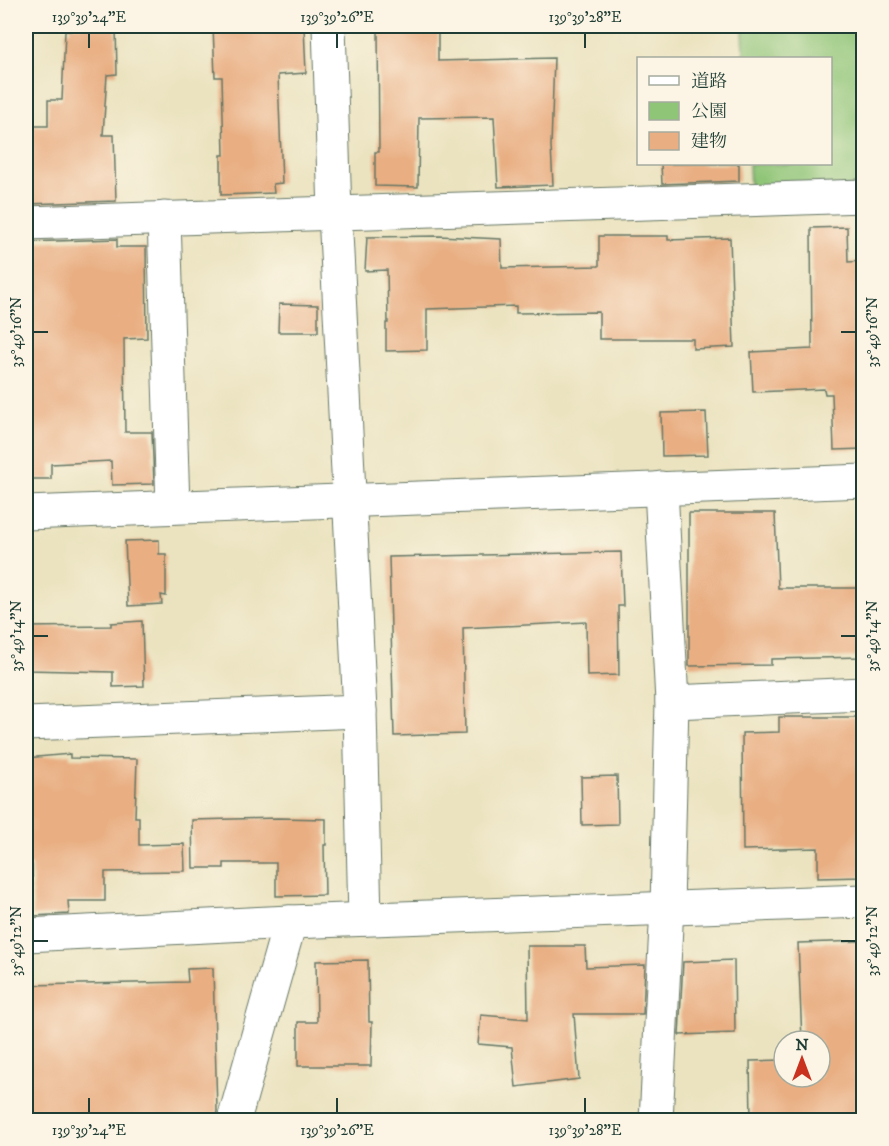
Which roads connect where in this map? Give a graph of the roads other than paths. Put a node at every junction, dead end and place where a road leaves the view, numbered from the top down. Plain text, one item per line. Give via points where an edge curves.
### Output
1 (329, 26) edge
2 (864, 196) edge
3 (335, 213) junction
4 (164, 218) junction
5 (26, 223) edge
6 (864, 481) edge
7 (661, 488) junction
8 (351, 500) junction
9 (173, 507) junction
10 (26, 513) edge
11 (864, 694) edge
12 (672, 702) junction
13 (360, 711) junction
14 (26, 724) edge
15 (864, 901) edge
16 (667, 907) junction
17 (365, 919) junction
18 (290, 922) junction
19 (26, 934) edge
20 (234, 1120) edge
21 (656, 1120) edge

1 - 3 street
2 - 3 street
3 - 4 street
3 - 8 street
4 - 5 street
4 - 9 street
6 - 7 street
7 - 8 street
7 - 12 street
8 - 9 street
8 - 13 street
9 - 10 street
11 - 12 street
12 - 16 street
13 - 14 street
13 - 17 street
15 - 16 street
16 - 17 street
16 - 21 street
17 - 18 street
18 - 19 street
18 - 20 street

